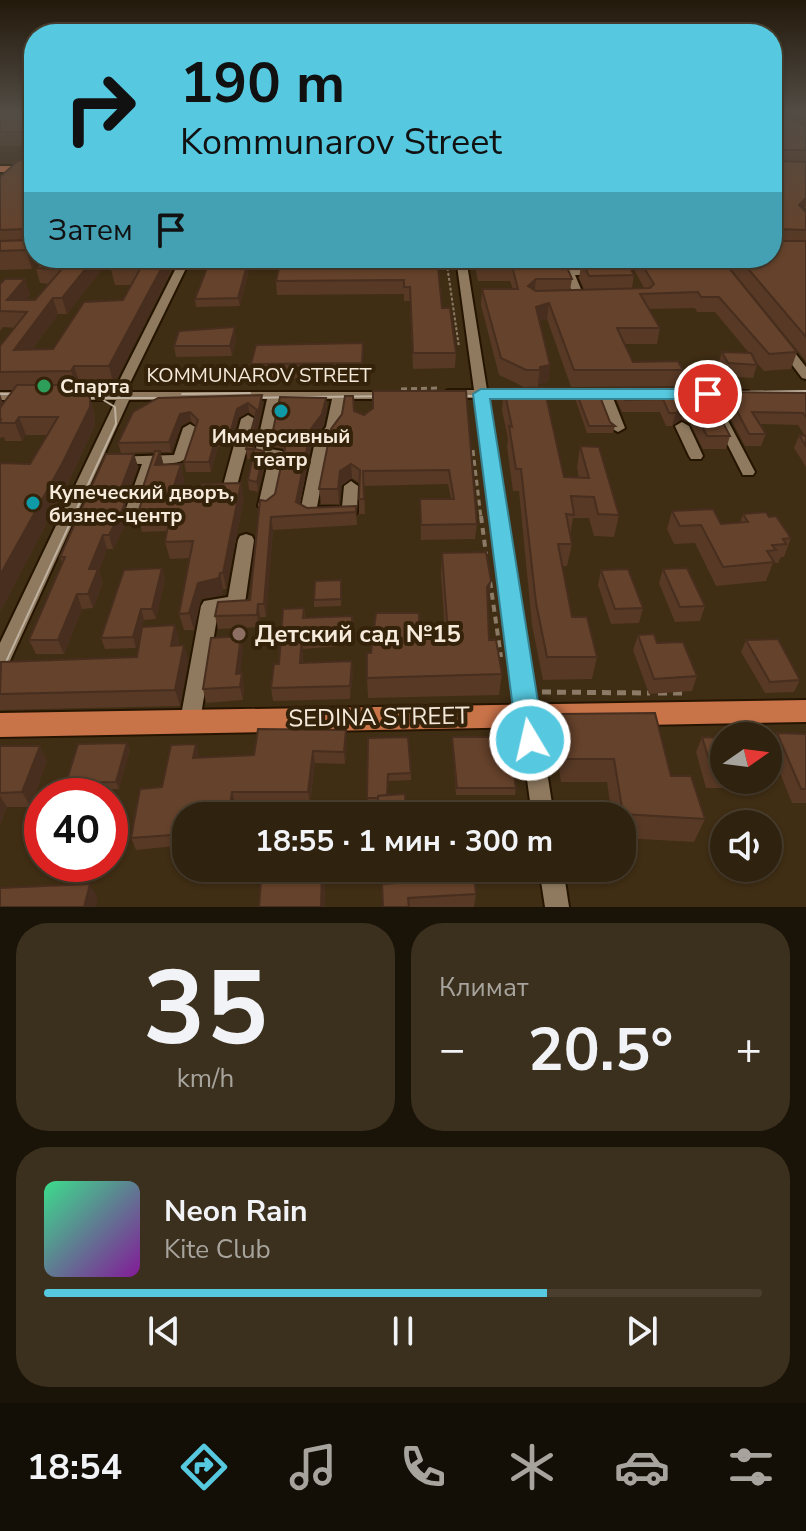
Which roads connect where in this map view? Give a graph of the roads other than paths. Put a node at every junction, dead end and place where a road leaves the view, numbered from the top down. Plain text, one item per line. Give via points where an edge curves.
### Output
1 (24, 167) edge
2 (0, 170) edge
3 (21, 170) junction
4 (8, 182) edge
5 (181, 268) edge
6 (462, 268) edge
7 (612, 272) edge
8 (595, 299) edge
9 (565, 300) edge
10 (580, 300) junction
11 (779, 340) edge
12 (806, 375) edge
13 (764, 393) edge
14 (411, 394) edge
15 (426, 394) edge
16 (481, 394) junction
17 (605, 394) junction
18 (652, 394) edge
19 (667, 394) edge
20 (708, 394) junction
21 (274, 395) junction
22 (339, 395) junction
23 (365, 395) junction
24 (0, 396) edge
25 (18, 396) junction
26 (124, 396) junction
27 (251, 406) junction
28 (8, 410) edge
29 (364, 411) edge
30 (682, 426) dead end
31 (190, 428) dead end
32 (618, 428) edge
33 (696, 456) dead end
34 (151, 460) junction
35 (95, 461) junction
36 (748, 472) dead end
37 (351, 486) dead end
38 (228, 493) edge
39 (266, 506) edge
40 (161, 510) edge
41 (246, 540) dead end
42 (0, 663) edge
43 (524, 703) junction
44 (806, 711) edge
45 (190, 721) junction
46 (0, 725) edge
47 (541, 802) edge
48 (553, 882) edge
49 (557, 907) edge

1 - 3 street
2 - 3 main road
3 - 4 street
5 - 26 street via 123,385
6 - 16 street
7 - 10 street via 569,272
8 - 10 street
9 - 10 street
11 - 12 street
13 - 20 street
14 - 23 street, KOMMUNAROV STREET
15 - 16 street
16 - 17 street
16 - 43 street
17 - 18 street
17 - 32 street
19 - 20 street
20 - 36 street
21 - 22 street, KOMMUNAROV STREET
21 - 27 street, KOMMUNAROV STREET
21 - 39 street via 262,453 277,454
22 - 23 street, KOMMUNAROV STREET
22 - 37 street via 333,428 322,441 308,512 349,512
23 - 29 street
24 - 25 street, KOMMUNAROV STREET
25 - 26 street, KOMMUNAROV STREET
25 - 28 street
26 - 27 street, KOMMUNAROV STREET
26 - 35 street
27 - 38 street
30 - 33 street
31 - 34 street via 179,459
34 - 35 street
34 - 40 street via 133,511
35 - 42 street
41 - 45 street via 236,603 210,606
43 - 44 main road, SEDINA STREET
43 - 45 main road, SEDINA STREET
43 - 47 street
45 - 46 main road, SEDINA STREET
48 - 49 street

